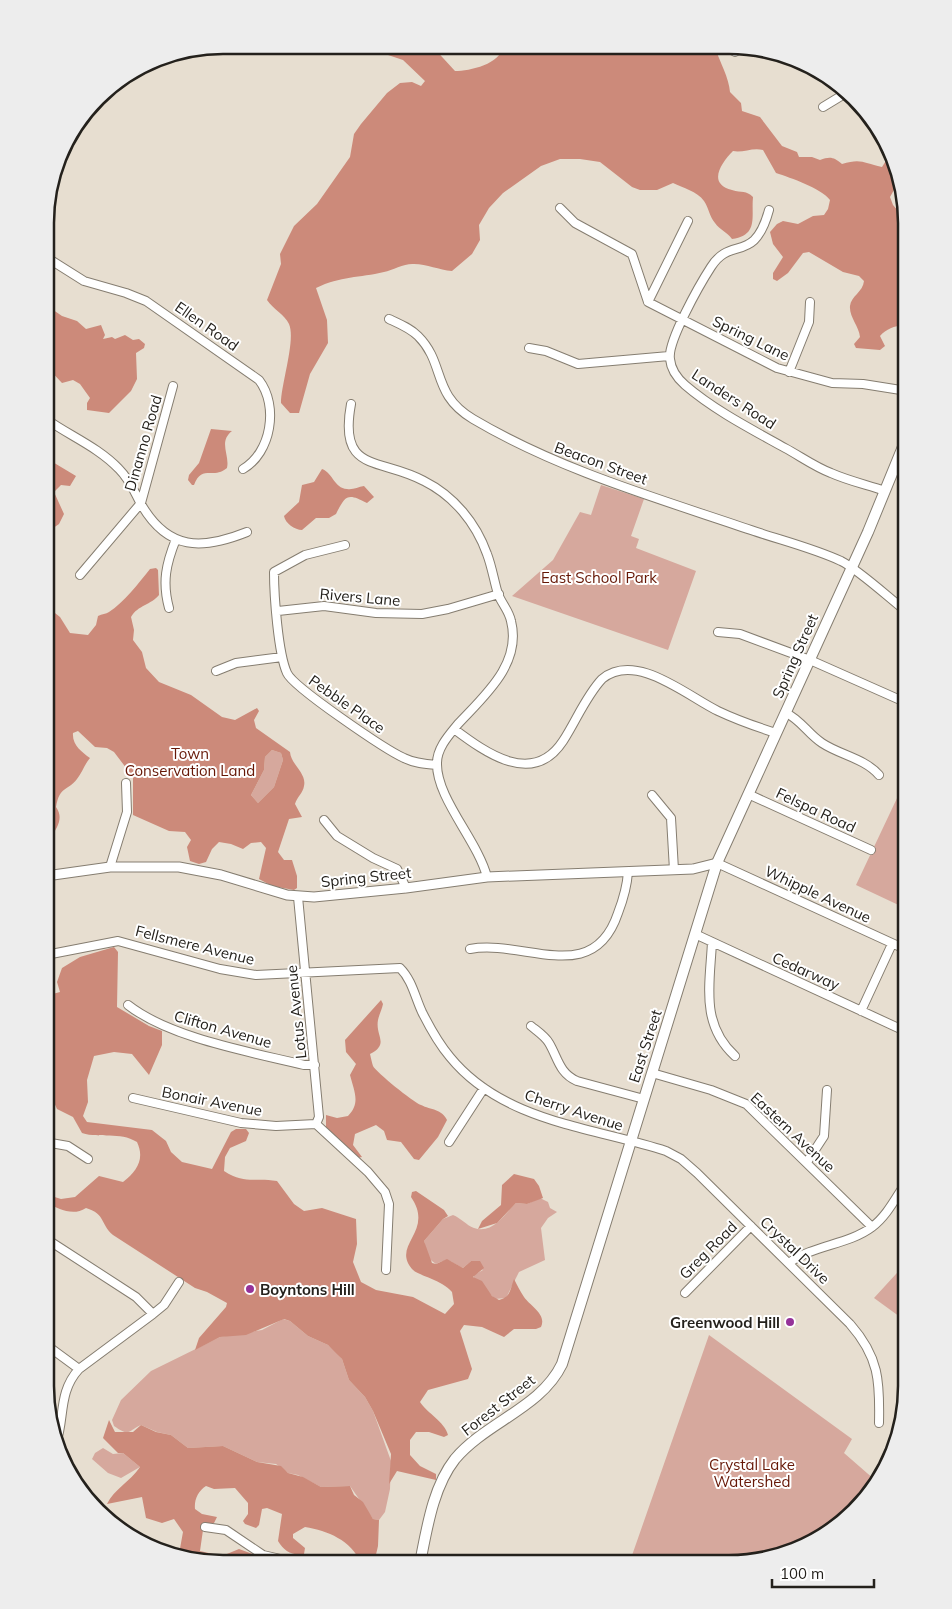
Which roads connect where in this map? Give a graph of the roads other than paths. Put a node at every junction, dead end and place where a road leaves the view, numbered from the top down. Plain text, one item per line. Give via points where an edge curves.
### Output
1 (841, 96) edge
2 (823, 107) dead end
3 (560, 208) dead end
4 (769, 210) dead end
5 (688, 221) dead end
6 (54, 262) edge
7 (648, 302) junction
8 (810, 302) dead end
9 (389, 319) dead end
10 (683, 320) junction
11 (529, 348) dead end
12 (669, 356) junction
13 (789, 372) junction
14 (173, 386) dead end
15 (898, 390) edge
16 (351, 404) dead end
17 (54, 424) edge
18 (898, 461) edge
19 (243, 469) dead end
20 (886, 491) junction
21 (141, 503) junction
22 (246, 532) dead end
23 (176, 538) junction
24 (345, 546) dead end
25 (851, 569) junction
26 (80, 575) dead end
27 (498, 594) junction
28 (898, 605) edge
29 (170, 608) dead end
30 (278, 611) junction
31 (718, 632) dead end
32 (282, 657) junction
33 (810, 660) junction
34 (216, 671) dead end
35 (898, 700) edge
36 (786, 713) junction
37 (454, 729) junction
38 (776, 733) junction
39 (437, 764) junction
40 (879, 775) dead end
41 (126, 783) dead end
42 (748, 794) junction
43 (652, 795) dead end
44 (324, 820) dead end
45 (871, 850) dead end
46 (717, 863) junction
47 (110, 867) junction
48 (674, 870) junction
49 (693, 870) junction
50 (628, 872) junction
51 (54, 875) edge
52 (487, 877) junction
53 (712, 879) junction
54 (406, 888) junction
55 (298, 897) junction
56 (695, 934) junction
57 (712, 942) junction
58 (892, 944) junction
59 (898, 946) edge
60 (470, 949) dead end
61 (54, 953) edge
62 (399, 968) joint
63 (306, 973) junction
64 (128, 1005) dead end
65 (861, 1011) junction
66 (531, 1026) dead end
67 (898, 1028) edge
68 (735, 1056) dead end
69 (315, 1065) junction
70 (652, 1073) junction
71 (484, 1088) junction
72 (827, 1090) dead end
73 (133, 1098) dead end
74 (644, 1099) junction
75 (316, 1124) junction
76 (450, 1142) dead end
77 (630, 1142) junction
78 (54, 1144) edge
79 (88, 1159) dead end
80 (807, 1162) junction
81 (898, 1195) edge
82 (751, 1226) junction
83 (872, 1228) junction
84 (601, 1238) joint
85 (54, 1244) edge
86 (789, 1263) junction
87 (386, 1270) dead end
88 (179, 1282) dead end
89 (685, 1293) dead end
90 (154, 1314) junction
91 (54, 1351) edge
92 (79, 1370) junction
93 (879, 1423) dead end
94 (59, 1426) edge
95 (205, 1527) dead end
96 (263, 1555) edge
97 (422, 1555) edge

1 - 2 street
3 - 7 street via 577,224 631,253
4 - 10 street via 757,239 725,253 713,264
5 - 7 street
6 - 19 street, Ellen Road via 79,279 146,301 258,380 266,391 268,403 267,438 259,456
7 - 10 street, Spring Lane
8 - 13 street via 809,322
9 - 25 street, Beacon Street via 418,336 431,354 449,398 461,411 480,423 548,458 840,561
10 - 12 street via 674,336
10 - 13 street, Spring Lane via 771,366
11 - 12 street via 578,364
12 - 20 street, Landers Road via 678,378 713,405 828,472
13 - 15 street, Spring Lane via 829,383
14 - 21 street, Dinanno Road
16 - 27 street via 348,433 355,449 372,463 422,480 456,505 483,543
17 - 21 street via 97,450 116,466 130,482
18 - 20 main road, Spring Street
20 - 25 main road, Spring Street
21 - 23 street via 155,522
21 - 26 street, Dinanno Road
22 - 23 street via 210,544 193,544
23 - 29 street via 164,575
24 - 30 street, Pebble Place via 305,555 275,571
25 - 28 street, Beacon Street
25 - 33 main road, Spring Street
27 - 30 street, Rivers Lane via 422,614 376,613 324,606
27 - 37 street via 512,624 509,659 496,682
30 - 32 street, Pebble Place
31 - 33 street via 738,633
32 - 34 street via 236,663
32 - 39 street, Pebble Place via 290,678 306,693 402,758
33 - 35 street
33 - 36 main road, Spring Street
36 - 38 main road, Spring Street
36 - 40 street via 821,742 870,766
37 - 38 street via 505,761 522,764 540,761 559,747 599,682 613,672 626,670 663,679 719,712
37 - 39 street via 441,748
38 - 42 main road, Spring Street
39 - 52 street via 443,790 475,846
41 - 47 street via 126,812
42 - 45 street, Felspa Road
42 - 46 main road, Spring Street
43 - 48 street via 667,811 672,822
44 - 54 street via 336,836 397,869
46 - 49 street, Spring Street
46 - 53 main road, East Street
46 - 58 street, Whipple Avenue
47 - 51 street, Spring Street
47 - 55 street, Spring Street via 193,869
48 - 49 street, Spring Street
48 - 50 street, Spring Street
49 - 53 street, Spring Street
50 - 52 street, Spring Street
50 - 60 street via 626,891 612,930 591,951 570,956
52 - 54 street, Spring Street
53 - 56 main road, East Street
54 - 55 street, Spring Street
55 - 63 street, Lotus Avenue
56 - 57 street, Cedarway
56 - 70 main road, East Street
57 - 65 street, Cedarway
57 - 68 street via 711,1017 718,1036
58 - 59 street, Whipple Avenue
58 - 65 street
61 - 63 street, Fellsmere Avenue via 118,940 235,972
62 - 63 street, Fellsmere Avenue
62 - 71 street, Cherry Avenue via 407,977 422,1013 441,1045 462,1070
63 - 69 street, Lotus Avenue
64 - 69 street, Clifton Avenue via 151,1022 201,1039 304,1066
65 - 67 street, Cedarway
66 - 74 street via 549,1043 566,1076
69 - 75 street, Lotus Avenue via 319,1117
70 - 74 main road, East Street
70 - 80 street, Eastern Avenue via 744,1102
71 - 76 street
71 - 77 street, Cherry Avenue via 533,1114
72 - 80 street via 825,1133 820,1146
73 - 75 street, Bonair Avenue via 241,1123 276,1126
74 - 77 main road, East Street
75 - 87 street via 385,1192 389,1204
77 - 82 street, Crystal Drive via 660,1149 681,1159
77 - 84 main road, East Street
78 - 79 street via 68,1146
80 - 83 street, Eastern Avenue
81 - 83 street
82 - 86 street, Crystal Drive
82 - 89 street, Greg Road
83 - 86 street via 800,1255
84 - 97 main road, Forest Street via 560,1370 542,1390 473,1443 451,1465 439,1487
85 - 90 street via 136,1298
86 - 93 street, Crystal Drive via 865,1342 877,1372
88 - 90 street
90 - 92 street
91 - 92 street
92 - 94 street via 65,1390
95 - 96 street via 226,1530

